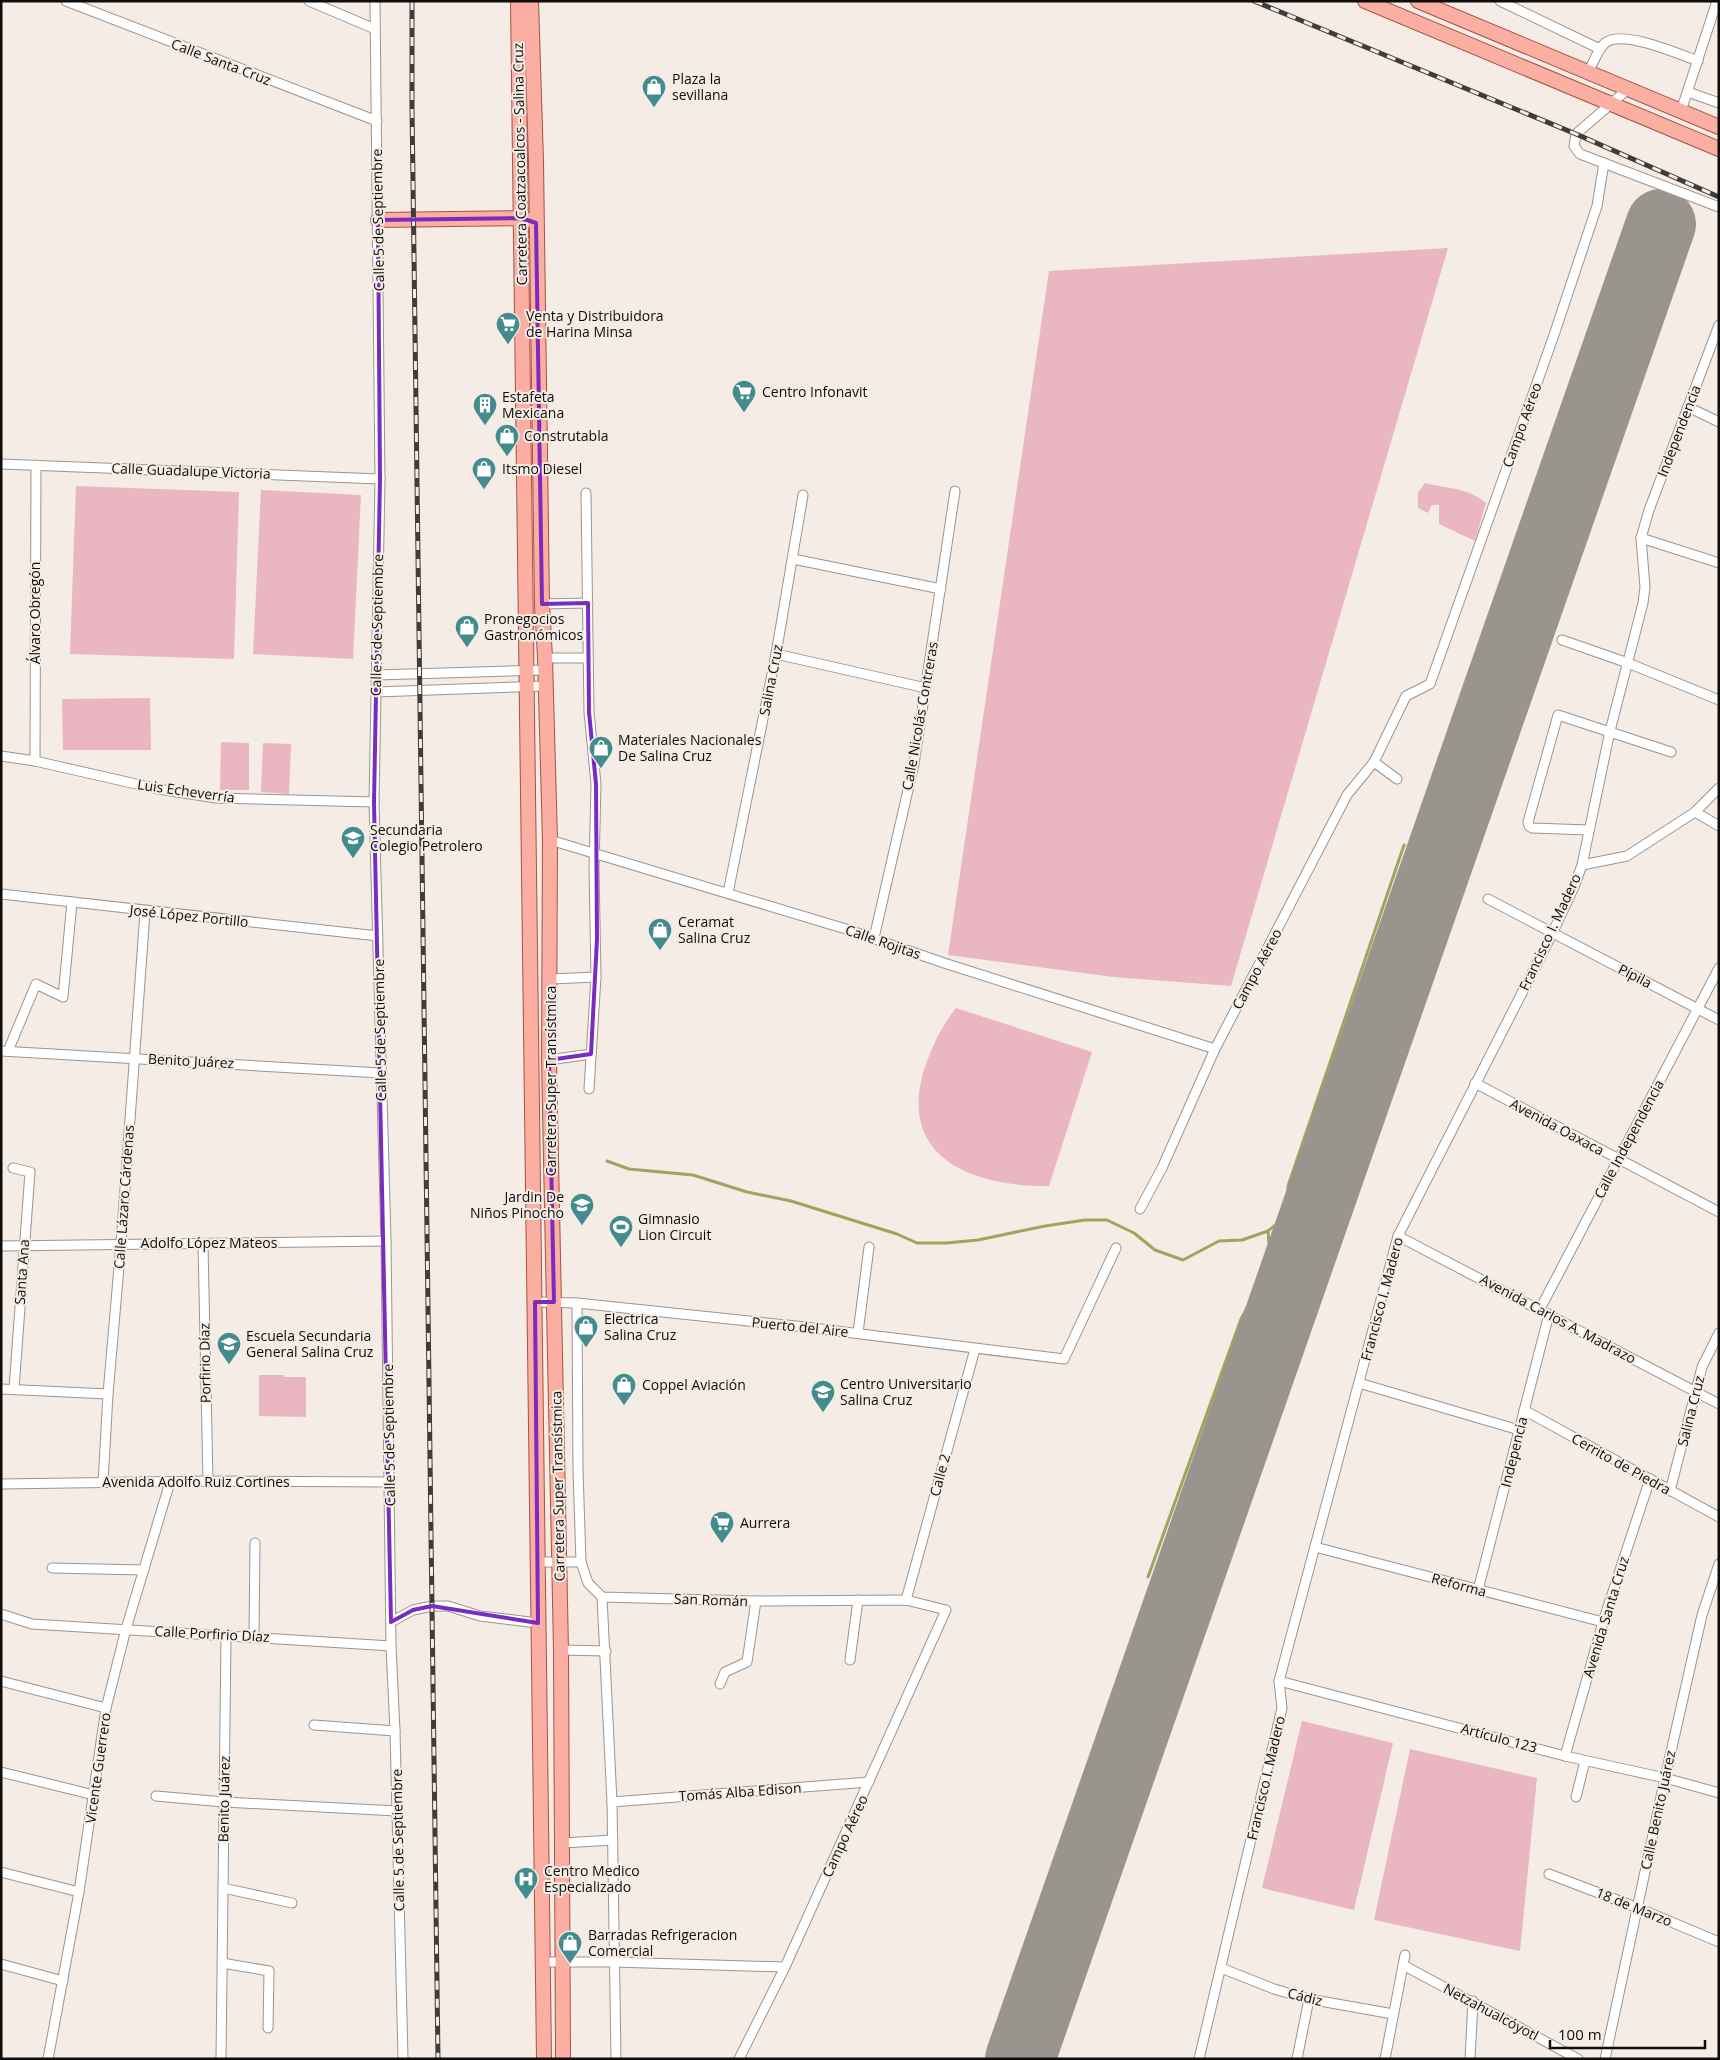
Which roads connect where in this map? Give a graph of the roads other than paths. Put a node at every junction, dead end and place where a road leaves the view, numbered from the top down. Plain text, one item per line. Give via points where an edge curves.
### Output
1 (66, 1) edge
2 (309, 1) edge
3 (375, 1) edge
4 (518, 1) edge
5 (531, 1) edge
6 (1366, 1) edge
7 (1418, 1) edge
8 (1500, 1) edge
9 (1717, 1) edge
10 (375, 29) junction
11 (1600, 49) junction
12 (1698, 60) junction
13 (1588, 74) junction
14 (1628, 88) junction
15 (1688, 92) junction
16 (1719, 103) edge
17 (1610, 104) junction
18 (1681, 111) junction
19 (377, 121) junction
20 (1719, 127) edge
21 (1719, 149) edge
22 (1604, 163) junction
23 (1719, 207) edge
24 (521, 218) junction
25 (378, 220) junction
26 (536, 223) junction
27 (1719, 324) edge
28 (1717, 336) edge
29 (1688, 408) junction
30 (1719, 422) edge
31 (1, 464) edge
32 (36, 465) junction
33 (380, 479) junction
34 (955, 491) dead end
35 (586, 493) dead end
36 (803, 495) dead end
37 (1642, 538) junction
38 (793, 559) junction
39 (1719, 563) edge
40 (941, 589) junction
41 (588, 603) junction
42 (542, 604) junction
43 (1562, 640) dead end
44 (776, 654) junction
45 (588, 658) junction
46 (1628, 663) junction
47 (546, 664) junction
48 (527, 672) junction
49 (376, 675) junction
50 (546, 686) junction
51 (528, 687) junction
52 (926, 688) junction
53 (376, 692) junction
54 (1719, 700) edge
55 (1610, 731) junction
56 (1671, 752) dead end
57 (1, 756) edge
58 (35, 761) junction
59 (1374, 762) junction
60 (1397, 779) dead end
61 (1719, 788) edge
62 (374, 802) junction
63 (1695, 812) junction
64 (1719, 826) edge
65 (1589, 830) junction
66 (550, 840) junction
67 (594, 855) junction
68 (1582, 865) junction
69 (728, 893) junction
70 (3, 897) edge
71 (1488, 899) dead end
72 (72, 902) junction
73 (145, 912) junction
74 (1552, 934) junction
75 (378, 936) junction
76 (874, 938) junction
77 (1719, 968) edge
78 (596, 977) junction
79 (550, 979) junction
80 (1698, 1008) junction
81 (1719, 1020) edge
82 (1214, 1049) junction
83 (5, 1051) edge
84 (591, 1054) junction
85 (134, 1057) junction
86 (549, 1060) junction
87 (381, 1073) junction
88 (1475, 1083) junction
89 (589, 1089) dead end
90 (1619, 1160) junction
91 (13, 1168) dead end
92 (1140, 1209) dead end
93 (1719, 1212) edge
94 (1398, 1236) junction
95 (386, 1241) junction
96 (121, 1244) junction
97 (203, 1244) junction
98 (1, 1246) edge
99 (24, 1246) junction
100 (869, 1247) dead end
101 (1116, 1248) dead end
102 (535, 1302) junction
103 (554, 1302) junction
104 (577, 1303) junction
105 (1540, 1309) junction
106 (1549, 1314) junction
107 (858, 1333) junction
108 (1719, 1333) edge
109 (975, 1349) junction
110 (1359, 1384) junction
111 (1, 1389) edge
112 (14, 1389) junction
113 (1695, 1391) junction
114 (108, 1394) junction
115 (1719, 1404) edge
116 (1524, 1410) junction
117 (1519, 1430) junction
118 (1650, 1479) junction
119 (170, 1482) junction
120 (208, 1482) junction
121 (390, 1482) junction
122 (104, 1483) junction
123 (1, 1484) edge
124 (1670, 1491) junction
125 (1719, 1517) edge
126 (255, 1543) dead end
127 (1315, 1546) junction
128 (537, 1562) junction
129 (559, 1562) junction
130 (582, 1562) junction
131 (1719, 1564) edge
132 (52, 1568) dead end
133 (144, 1570) junction
134 (1478, 1590) junction
135 (602, 1597) junction
136 (858, 1600) junction
137 (906, 1600) junction
138 (756, 1601) junction
139 (946, 1610) joint
140 (1, 1614) edge
141 (391, 1622) junction
142 (1603, 1622) junction
143 (538, 1623) junction
144 (126, 1629) junction
145 (226, 1636) junction
146 (254, 1636) junction
147 (391, 1646) junction
148 (561, 1650) junction
149 (606, 1651) junction
150 (850, 1660) dead end
151 (1, 1681) edge
152 (1279, 1681) junction
153 (720, 1684) dead end
154 (106, 1708) junction
155 (314, 1725) dead end
156 (395, 1731) junction
157 (1565, 1756) junction
158 (1585, 1761) junction
159 (1, 1772) edge
160 (1665, 1778) junction
161 (869, 1782) junction
162 (1719, 1793) edge
163 (94, 1795) junction
164 (156, 1796) dead end
165 (1576, 1798) dead end
166 (224, 1802) junction
167 (612, 1802) junction
168 (397, 1810) junction
169 (612, 1840) junction
170 (562, 1843) junction
171 (1, 1872) edge
172 (1549, 1874) dead end
173 (223, 1888) junction
174 (79, 1892) junction
175 (292, 1903) dead end
176 (1638, 1908) junction
177 (1719, 1942) edge
178 (1405, 1955) dead end
179 (542, 1962) junction
180 (563, 1962) junction
181 (613, 1962) junction
182 (222, 1963) junction
183 (1, 1964) edge
184 (1403, 1965) junction
185 (784, 1967) junction
186 (1221, 1968) junction
187 (63, 1981) junction
188 (1309, 1999) junction
189 (1473, 2001) junction
190 (1393, 2014) junction
191 (268, 2028) dead end
192 (48, 2059) edge
193 (221, 2059) edge
194 (403, 2059) edge
195 (544, 2059) edge
196 (563, 2059) edge
197 (616, 2059) edge
198 (739, 2059) edge
199 (1198, 2059) edge
200 (1297, 2059) edge
201 (1385, 2059) edge
202 (1470, 2059) edge
203 (1578, 2059) edge
204 (1605, 2059) edge

1 - 19 street, Calle Santa Cruz
2 - 10 street
3 - 10 street, Calle 5 de Septiembre
4 - 24 main road, Carretera Coatzacoalcos - Salina Cruz
5 - 26 main road, Carretera Super Transístmica
6 - 17 main road
7 - 13 main road
8 - 11 street
9 - 12 street
10 - 19 street, Calle 5 de Septiembre
11 - 12 street via 1607,42 1620,38 1641,41
11 - 13 street
12 - 15 street
13 - 14 main road
14 - 17 street
14 - 18 main road
15 - 16 street
15 - 18 street
17 - 21 main road
17 - 22 street via 1574,139 1574,146 1580,154
18 - 20 main road
19 - 25 street, Calle 5 de Septiembre
22 - 23 street
22 - 59 street, Campo Aéreo via 1597,206 1557,326 1430,684 1406,696
24 - 25 main road
24 - 26 main road
24 - 48 main road, Carretera Coatzacoalcos - Salina Cruz
25 - 33 street, Calle 5 de Septiembre
26 - 42 main road, Carretera Super Transístmica
27 - 28 street, Independencia
28 - 29 street, Independencia
29 - 30 street
29 - 37 street, Independencia via 1649,510
31 - 32 street, Calle Guadalupe Victoria
32 - 33 street, Calle Guadalupe Victoria
32 - 58 street, Álvaro Obregón
33 - 49 street, Calle 5 de Septiembre
34 - 40 street, Calle Nicolás Contreras
35 - 41 street
36 - 38 street, Salina Cruz
37 - 39 street
37 - 46 street, Francisco I. Madero via 1645,587
38 - 40 street
38 - 44 street, Salina Cruz
40 - 52 street, Calle Nicolás Contreras
41 - 42 street
41 - 45 street
42 - 47 main road, Carretera Super Transístmica
43 - 46 street
44 - 52 street
44 - 69 street, Salina Cruz
45 - 47 street
45 - 67 street via 596,784
46 - 54 street
46 - 55 street, Francisco I. Madero
47 - 48 street
47 - 50 main road, Carretera Super Transístmica
48 - 49 street
48 - 51 main road, Carretera Coatzacoalcos - Salina Cruz
49 - 53 street, Calle 5 de Septiembre
50 - 51 street
50 - 66 main road, Carretera Super Transístmica
51 - 53 street
51 - 102 main road, Carretera Super Transístmica
52 - 76 street, Calle Nicolás Contreras via 914,764
53 - 62 street, Calle 5 de Septiembre
55 - 56 street
55 - 65 street, Francisco I. Madero
55 - 65 street via 1558,715 1528,822 1532,828
57 - 58 street, Luis Echeverría
58 - 62 street, Luis Echeverría via 158,789 216,798
59 - 60 street
59 - 82 street, Campo Aéreo via 1347,795
61 - 63 street
62 - 75 street, Calle 5 de Septiembre
63 - 64 street
63 - 68 street via 1627,856
65 - 68 street, Francisco I. Madero
66 - 67 street, Calle Rojitas
66 - 79 main road, Carretera Super Transístmica
67 - 69 street, Calle Rojitas
67 - 78 street
68 - 74 street, Francisco I. Madero
69 - 76 street, Calle Rojitas
70 - 72 street, José López Portillo
71 - 74 street, Pípila
72 - 73 street, José López Portillo
72 - 83 street via 62,997 36,984
73 - 75 street, José López Portillo
73 - 85 street, Calle Lázaro Cárdenas
74 - 80 street, Pípila
74 - 88 street, Francisco I. Madero
75 - 87 street, Calle 5 de Septiembre
76 - 82 street, Calle Rojitas
77 - 80 street, Calle Independencia
78 - 79 street
78 - 84 street
79 - 86 main road, Carretera Super Transístmica
80 - 81 street, Pípila
80 - 90 street, Calle Independencia
82 - 92 street, Campo Aéreo via 1162,1168
83 - 85 street, Benito Juárez
84 - 86 street
84 - 89 street
85 - 87 street, Benito Juárez
85 - 96 street, Calle Lázaro Cárdenas
86 - 103 main road, Carretera Super Transístmica
87 - 95 street, Calle 5 de Septiembre
88 - 90 street, Avenida Oaxaca
88 - 94 street, Francisco I. Madero
90 - 93 street, Avenida Oaxaca
90 - 105 street, Calle Independencia
91 - 99 street, Santa Ana via 30,1172
94 - 105 street, Avenida Carlos A. Madrazo
94 - 110 street, Francisco I. Madero
95 - 97 street, Adolfo López Mateos
95 - 121 street, Calle 5 de Septiembre
96 - 97 street, Adolfo López Mateos
96 - 99 street, Adolfo López Mateos
96 - 114 street, Calle Lázaro Cárdenas
97 - 120 street, Porfirio Díaz
98 - 99 street, Adolfo López Mateos
99 - 112 street, Santa Ana
100 - 107 street
101 - 109 street, Puerto del Aire via 1064,1359
102 - 103 street, Puerto del Aire
102 - 128 main road, Carretera Super Transístmica
103 - 104 street, Puerto del Aire
103 - 129 main road, Carretera Super Transístmica
104 - 107 street, Puerto del Aire
104 - 130 street
105 - 106 street, Avenida Carlos A. Madrazo
106 - 113 street, Avenida Carlos A. Madrazo
106 - 116 street, Indepencia
107 - 109 street, Puerto del Aire
108 - 113 street, Salina Cruz via 1702,1367
109 - 137 street, Calle 2
110 - 117 street
110 - 127 street, Francisco I. Madero
111 - 112 street
112 - 114 street
113 - 115 street, Avenida Carlos A. Madrazo
113 - 124 street, Salina Cruz
114 - 122 street, Calle Lázaro Cárdenas
116 - 117 street, Indepencia
116 - 118 street, Cerrito de Piedra
117 - 134 street, Indepencia
118 - 124 street, Cerrito de Piedra
118 - 142 street, Avenida Santa Cruz
119 - 120 street, Avenida Adolfo Ruiz Cortines
119 - 122 street, Avenida Adolfo Ruiz Cortines
119 - 133 street, Vicente Guerrero
120 - 121 street, Avenida Adolfo Ruiz Cortines
121 - 141 street, Calle 5 de Septiembre
122 - 123 street, Avenida Adolfo Ruiz Cortines
124 - 125 street, Cerrito de Piedra
126 - 146 street
127 - 134 street, Reforma
127 - 152 street, Francisco I. Madero
128 - 129 street
128 - 143 main road, Carretera Super Transístmica
129 - 130 street
129 - 148 main road, Carretera Super Transístmica
130 - 135 street via 588,1583
131 - 160 street, Calle Benito Juárez via 1702,1615
132 - 133 street
133 - 144 street, Vicente Guerrero
134 - 142 street, Reforma
135 - 138 street, San Román
135 - 149 street
136 - 137 street, San Román
136 - 138 street, San Román
136 - 150 street
137 - 139 street, San Román
138 - 153 street via 747,1662 725,1672
139 - 161 street, Campo Aéreo
140 - 144 street, Calle Porfirio Díaz via 32,1624
141 - 143 street via 413,1610 448,1606 480,1616
141 - 147 street, Calle 5 de Septiembre
142 - 157 street, Avenida Santa Cruz
143 - 179 main road, Carretera Super Transístmica
144 - 145 street, Calle Porfirio Díaz
144 - 154 street, Vicente Guerrero
145 - 146 street, Calle Porfirio Díaz
145 - 166 street, Benito Juárez
146 - 147 street, Calle Porfirio Díaz
147 - 156 street, Calle 5 de Septiembre
148 - 149 street
148 - 170 main road, Carretera Super Transístmica
149 - 167 street
151 - 154 street
152 - 157 street, Artículo 123
152 - 186 street, Francisco I. Madero via 1282,1708
154 - 163 street, Vicente Guerrero
155 - 156 street
156 - 168 street, Calle 5 de Septiembre
157 - 158 street, Artículo 123
158 - 160 street, Artículo 123
158 - 165 street
159 - 163 street
160 - 162 street, Artículo 123
160 - 176 street, Calle Benito Juárez
161 - 167 street, Tomás Alba Edison
161 - 185 street, Campo Aéreo
163 - 174 street, Vicente Guerrero
164 - 166 street
166 - 168 street
166 - 173 street, Benito Juárez
167 - 169 street
168 - 194 street, Calle 5 de Septiembre
169 - 170 street
169 - 181 street
170 - 180 main road, Carretera Super Transístmica
171 - 174 street
172 - 176 street, 18 de Marzo
173 - 175 street
173 - 182 street, Benito Juárez
174 - 187 street, Vicente Guerrero
176 - 177 street, 18 de Marzo
176 - 204 street, Calle Benito Juárez
178 - 184 street
179 - 180 street
179 - 195 main road, Carretera Super Transístmica
180 - 181 street
180 - 196 main road, Carretera Super Transístmica
181 - 185 street
181 - 197 street
182 - 191 street via 269,1971
182 - 193 street, Benito Juárez
183 - 187 street
184 - 189 street, Netzahualcóyotl
184 - 190 street
185 - 198 street, Campo Aéreo
186 - 188 street, Cádiz
186 - 199 street, Francisco I. Madero
187 - 192 street, Vicente Guerrero
188 - 190 street, Cádiz
188 - 200 street
189 - 202 street
189 - 203 street, Netzahualcóyotl
190 - 201 street

